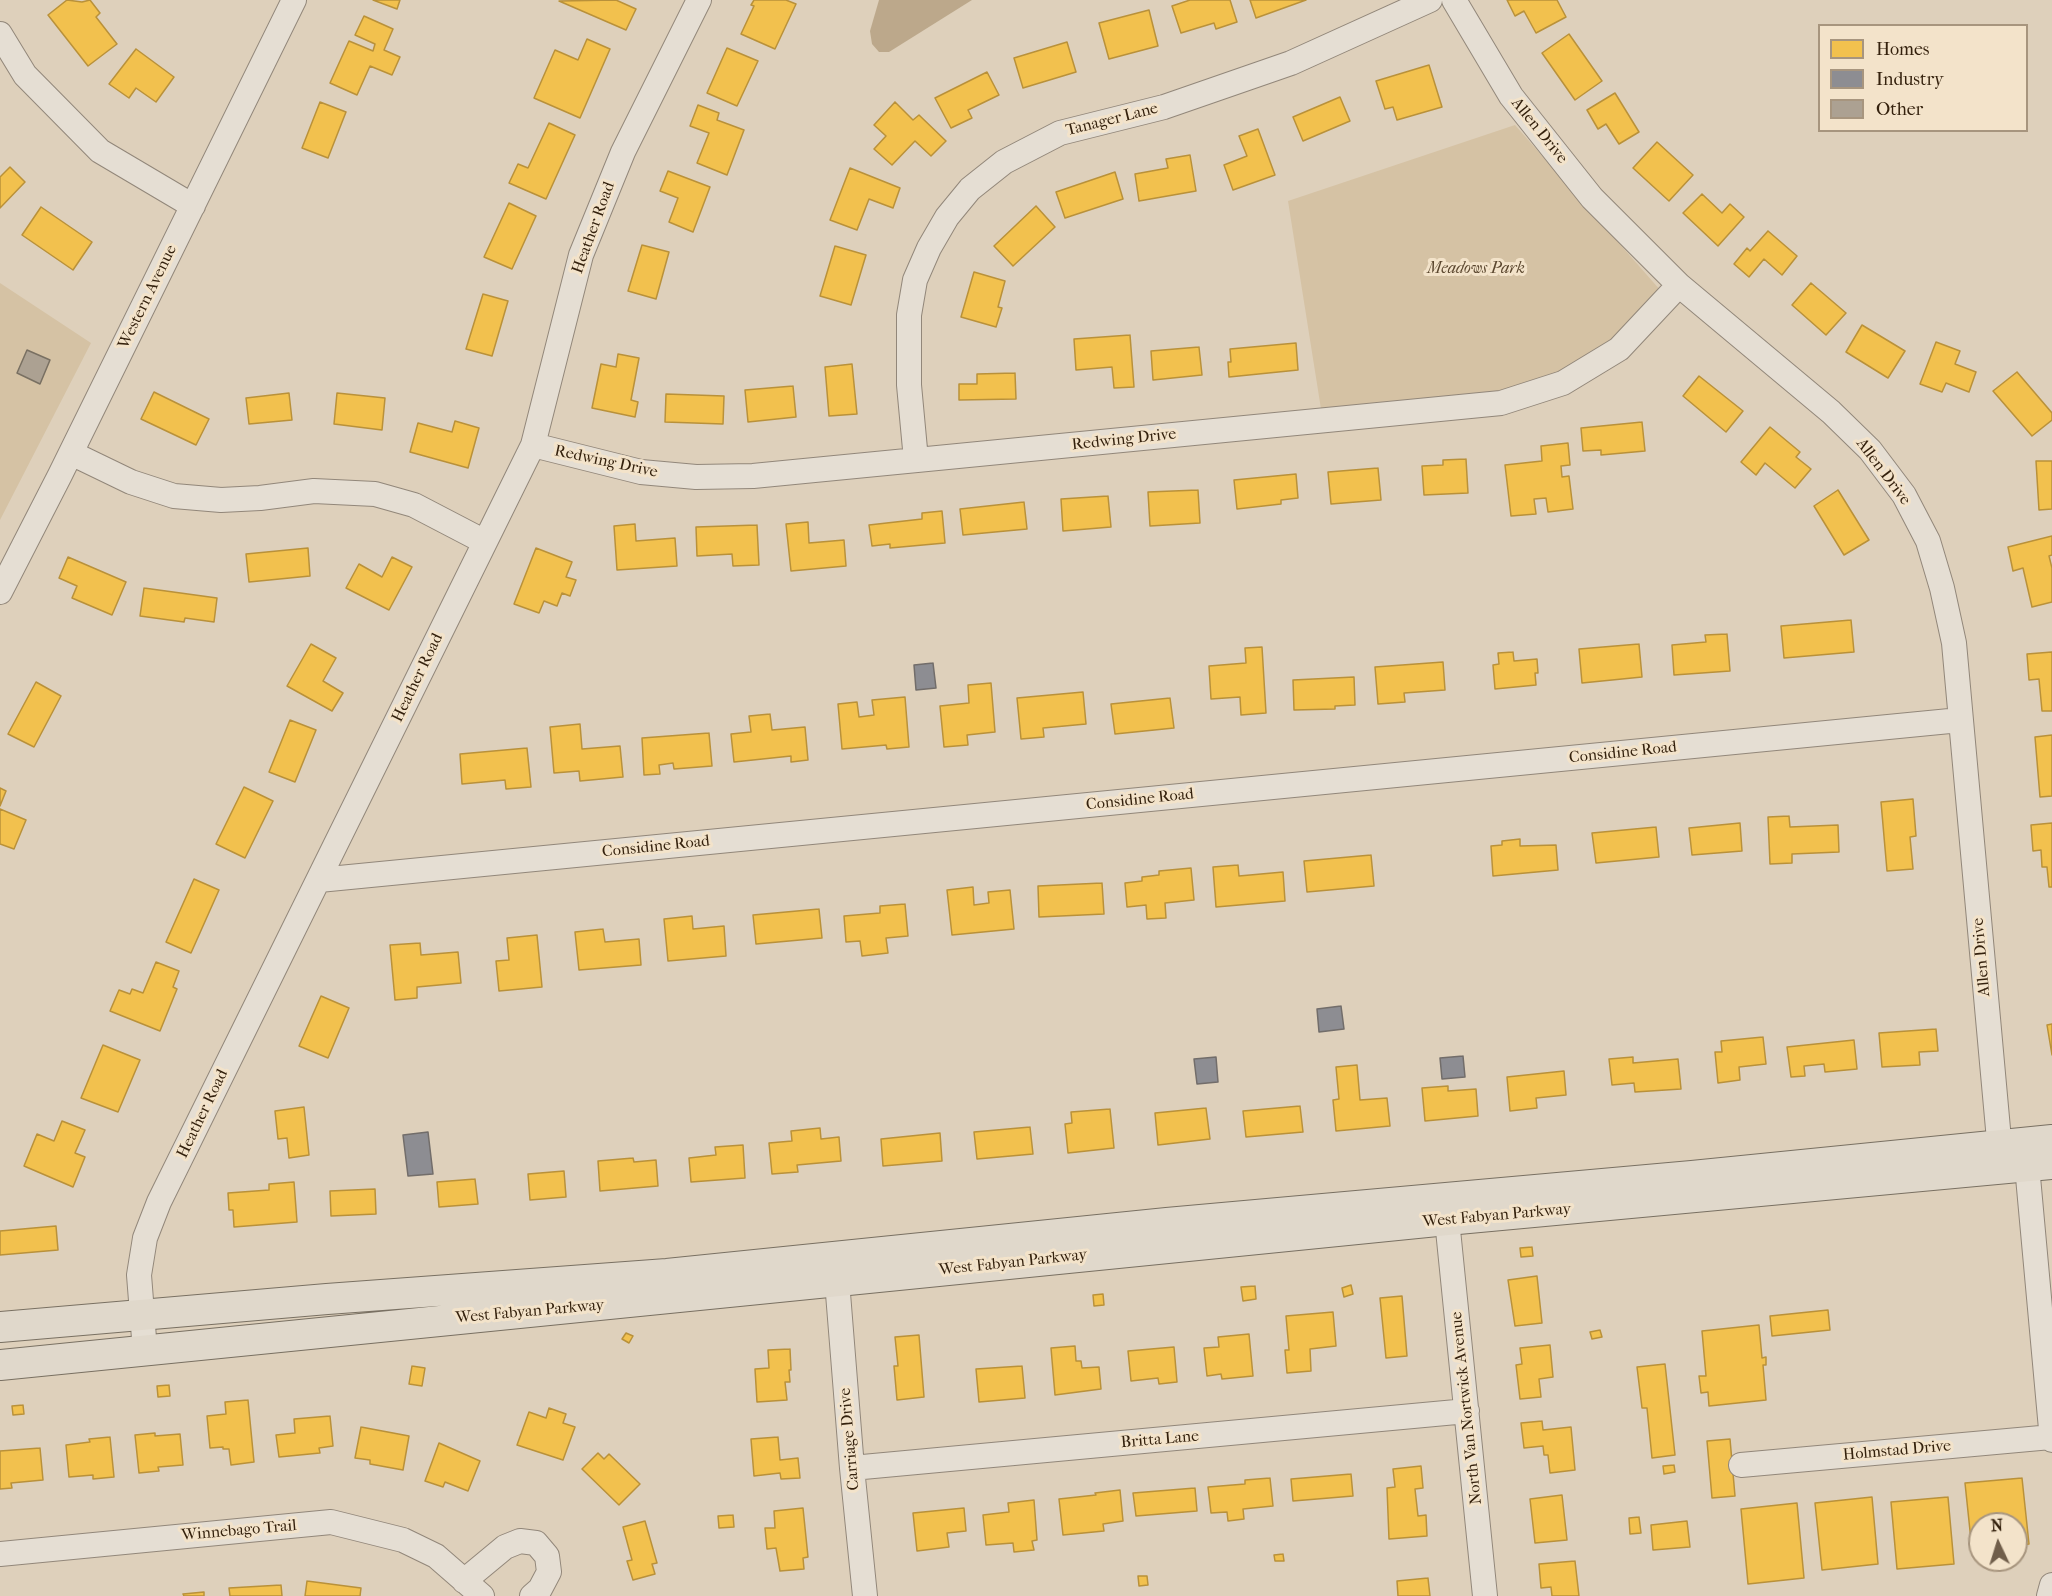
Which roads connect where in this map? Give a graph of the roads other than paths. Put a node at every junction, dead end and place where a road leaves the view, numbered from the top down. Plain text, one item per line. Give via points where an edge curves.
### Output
1 (294, 0) edge
2 (699, 0) edge
3 (1430, 0) edge
4 (1454, 0) edge
5 (0, 34) edge
6 (193, 206) junction
7 (1679, 285) junction
8 (533, 445) junction
9 (71, 453) junction
10 (916, 460) junction
11 (485, 542) junction
12 (0, 592) edge
13 (1960, 720) junction
14 (319, 880) junction
15 (2052, 1140) edge
16 (2020, 1161) edge
17 (1447, 1220) junction
18 (2042, 1221) edge
19 (837, 1281) junction
20 (142, 1314) junction
21 (0, 1326) edge
22 (145, 1351) junction
23 (0, 1365) edge
24 (1467, 1411) junction
25 (2052, 1438) edge
26 (1741, 1465) dead end
27 (852, 1468) junction
28 (0, 1554) edge
29 (2052, 1585) edge
30 (473, 1588) edge
31 (532, 1596) edge
32 (865, 1596) edge
33 (1485, 1596) edge
34 (2049, 1596) edge

1 - 6 street, Western Avenue
2 - 8 street, Heather Road via 623,152 581,255
3 - 10 street, Tanager Lane via 1291,63 1164,107 1060,133 1004,162 970,189 947,217 915,280 909,315 909,385
4 - 7 street, Allen Drive via 1510,96 1592,198
5 - 6 street via 26,75 100,151
6 - 9 street, Western Avenue
7 - 10 street, Redwing Drive via 1619,350 1563,383 1501,403
7 - 13 street, Allen Drive via 1831,412 1870,450 1904,495 1928,541 1942,588 1954,643
8 - 10 street, Redwing Drive via 641,472 696,477 753,476
8 - 11 street, Heather Road
9 - 11 street via 131,482 174,496 221,500 314,491 375,494 414,505
9 - 12 street, Western Avenue
11 - 14 street, Heather Road
13 - 14 street, Considine Road
13 - 16 street, Allen Drive
14 - 20 street, Heather Road via 159,1202 145,1238 139,1275
15 - 16 main road
16 - 17 main road, West Fabyan Parkway via 1724,1196
16 - 18 street, Allen Drive
16 - 20 main road, West Fabyan Parkway via 1701,1176 1167,1223 667,1275
17 - 19 main road, West Fabyan Parkway
17 - 24 street, North Van Nortwick Avenue
18 - 25 street, Allen Drive
19 - 22 main road, West Fabyan Parkway
19 - 27 street, Carriage Drive
20 - 21 main road, West Fabyan Parkway
20 - 22 street, Heather Road
22 - 23 main road, West Fabyan Parkway
24 - 27 street, Britta Lane
24 - 33 street, North Van Nortwick Avenue
25 - 26 street, Holmstad Drive
27 - 32 street, Carriage Drive
28 - 30 street, Winnebago Trail via 331,1522 404,1540 435,1556
29 - 34 street
30 - 31 street, Winnebago Trail via 505,1547 520,1541 536,1543 547,1556 549,1572

